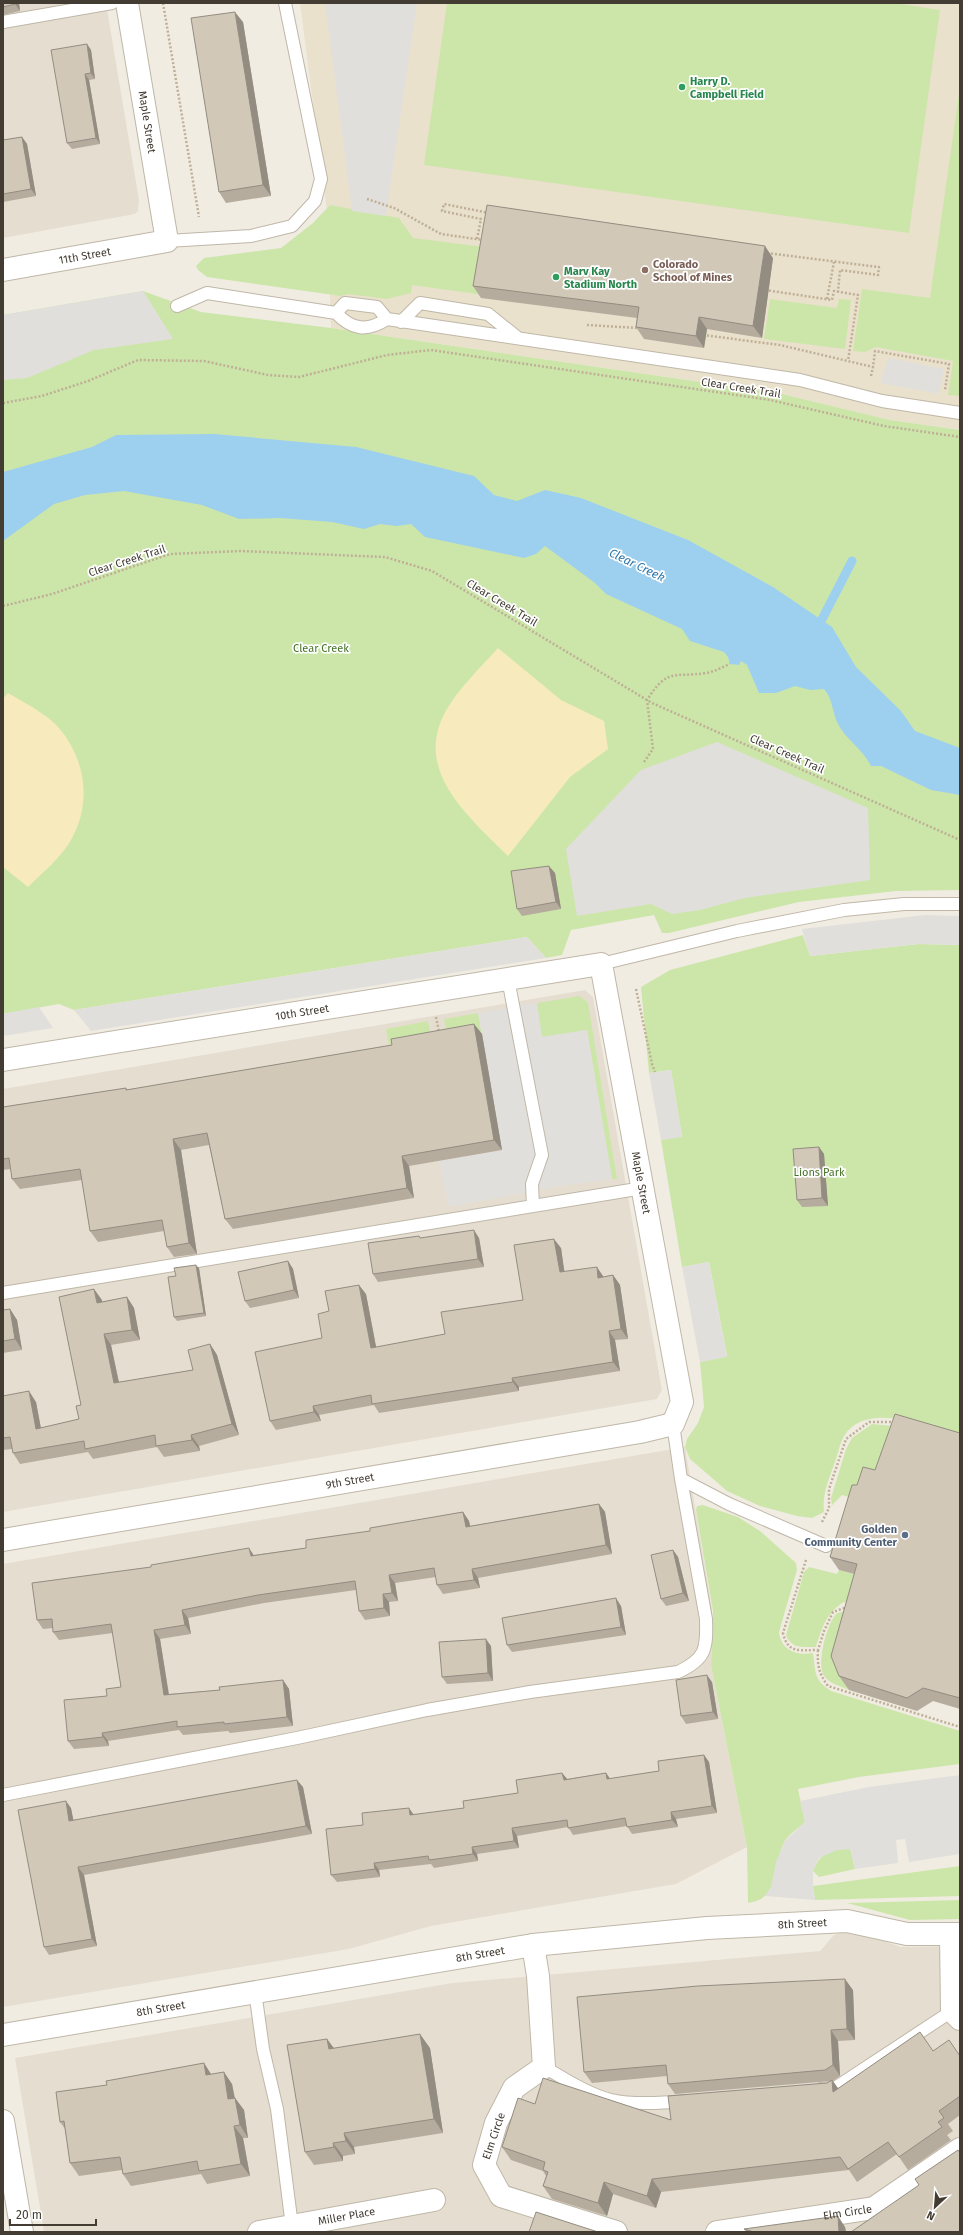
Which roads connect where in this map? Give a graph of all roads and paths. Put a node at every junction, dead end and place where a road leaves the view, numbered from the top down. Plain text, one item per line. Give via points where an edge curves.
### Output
1 (112, 3) edge
2 (127, 3) edge
3 (163, 3) edge
4 (286, 3) edge
5 (3, 22) edge
6 (367, 199) dead end
7 (487, 213) junction
8 (495, 214) edge
9 (487, 220) edge
10 (486, 234) edge
11 (202, 238) junction
12 (478, 239) junction
13 (485, 240) junction
14 (167, 241) junction
15 (485, 245) edge
16 (763, 252) edge
17 (834, 262) junction
18 (3, 270) edge
19 (759, 289) edge
20 (838, 292) junction
21 (827, 299) junction
22 (177, 306) dead end
23 (336, 313) junction
24 (387, 319) junction
25 (401, 322) junction
26 (583, 325) dead end
27 (645, 328) edge
28 (698, 334) edge
29 (519, 339) junction
30 (848, 361) junction
31 (873, 367) junction
32 (871, 380) dead end
33 (3, 403) edge
34 (942, 410) junction
35 (960, 412) edge
36 (960, 437) edge
37 (3, 606) edge
38 (730, 664) dead end
39 (647, 700) junction
40 (644, 762) dead end
41 (960, 840) edge
42 (960, 904) edge
43 (601, 964) junction
44 (508, 979) junction
45 (636, 989) dead end
46 (436, 1017) dead end
47 (440, 1035) edge
48 (3, 1060) edge
49 (655, 1072) dead end
50 (642, 1188) junction
51 (533, 1206) junction
52 (3, 1293) edge
53 (902, 1423) edge
54 (673, 1424) junction
55 (681, 1479) junction
56 (3, 1540) edge
57 (813, 1541) junction
58 (826, 1546) dead end
59 (853, 1608) edge
60 (818, 1650) junction
61 (960, 1728) edge
62 (3, 1795) edge
63 (955, 1934) edge
64 (533, 1945) junction
65 (255, 1991) junction
66 (956, 2015) edge
67 (3, 2035) edge
68 (544, 2066) junction
69 (811, 2090) edge
70 (701, 2100) edge
71 (3, 2121) edge
72 (960, 2149) edge
73 (434, 2200) dead end
74 (292, 2226) junction
75 (22, 2232) edge
76 (259, 2232) edge
77 (616, 2232) edge
78 (716, 2232) edge

1 - 5 lane
2 - 14 street, Maple Street
3 - 11 path
4 - 11 lane via 321,179 315,201 292,226 251,236
6 - 12 path via 394,208 441,234
7 - 8 path
7 - 9 path
7 - 12 path via 444,204 442,211 480,219
10 - 13 path
11 - 14 lane
12 - 13 path
13 - 15 path
14 - 18 street, 11th Street
16 - 17 path
17 - 20 path via 879,267 878,275 840,270
17 - 21 path
19 - 21 path
20 - 21 path via 834,291 832,300
20 - 30 path via 858,295
22 - 23 lane via 207,293
23 - 24 lane via 346,324 362,327 376,326
23 - 24 lane via 345,303 353,303 377,307
24 - 25 lane
25 - 29 lane
25 - 29 lane via 420,303 488,314
26 - 27 path
28 - 30 path via 780,345
29 - 34 lane via 800,380 882,401
30 - 31 path
31 - 32 path
31 - 34 path via 875,351 949,364
33 - 36 path, Clear Creek Trail via 42,396 88,381 138,360 204,361 268,375 299,377 387,355 431,350 770,400 891,428
34 - 35 lane
37 - 39 path, Clear Creek Trail via 52,594 170,554 241,551 386,557 432,570
38 - 39 path via 706,673 671,675 657,684
39 - 40 path via 653,749
39 - 41 path, Clear Creek Trail
42 - 43 lane via 904,904 844,910 737,931
43 - 44 street, 10th Street
43 - 50 street, Maple Street
44 - 48 street, 10th Street
44 - 51 lane via 542,1156 532,1184
45 - 49 path
46 - 47 path
50 - 51 lane
50 - 54 street, Maple Street via 682,1402
51 - 52 lane
53 - 57 path via 869,1422 846,1439 829,1489 829,1508
54 - 55 lane
54 - 56 street, 9th Street via 640,1432
55 - 57 lane via 729,1504
55 - 62 lane via 706,1619 703,1654 694,1665 678,1672 530,1692 442,1708
57 - 58 lane
57 - 60 path via 783,1633 786,1643 795,1650
59 - 60 path via 841,1608 833,1612
60 - 61 path via 820,1675 828,1686
63 - 64 street, 8th Street via 907,1934 847,1920 707,1928
63 - 66 street
64 - 65 street, 8th Street
64 - 68 street via 538,1976
65 - 67 street, 8th Street
65 - 74 lane via 263,2048 277,2109
66 - 69 lane via 835,2088
68 - 70 lane via 568,2081 610,2100 661,2103
68 - 77 street, Elm Circle via 514,2088 496,2123 484,2165 501,2196
71 - 75 street
72 - 78 street, Elm Circle via 874,2208
73 - 74 street, Miller Place
74 - 76 street, Miller Place

